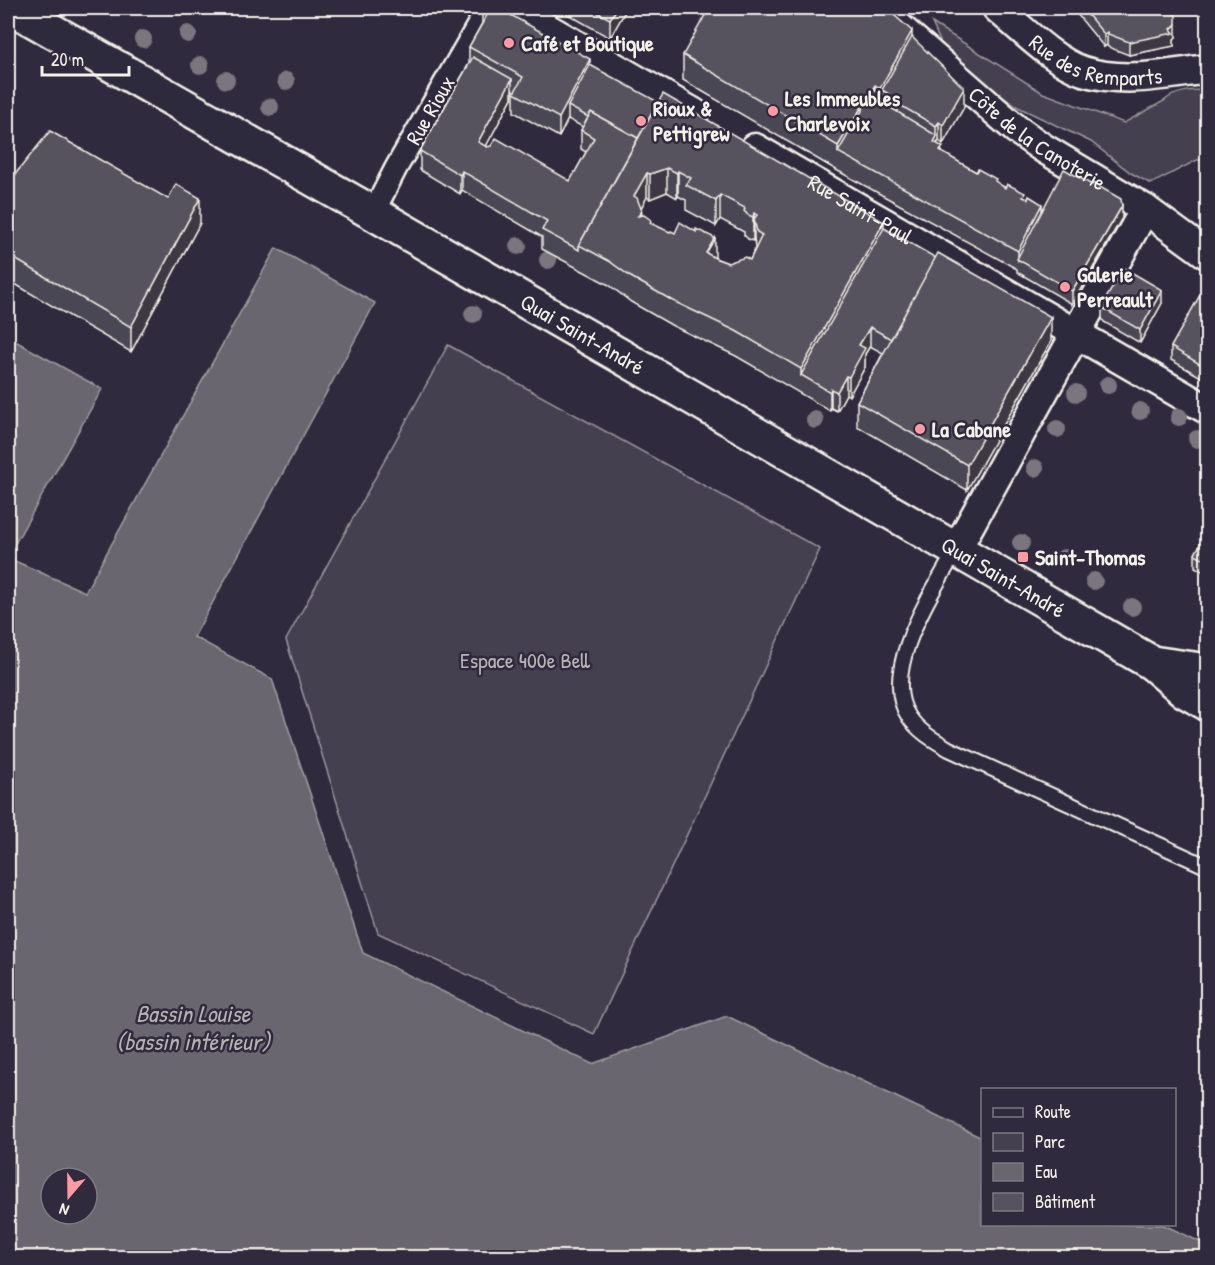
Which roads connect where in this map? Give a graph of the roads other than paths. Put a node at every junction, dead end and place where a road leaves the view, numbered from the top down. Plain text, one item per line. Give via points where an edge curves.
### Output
1 (488, 8) edge
2 (512, 8) edge
3 (997, 8) edge
4 (17, 9) edge
5 (881, 11) edge
6 (849, 16) edge
7 (1208, 69) edge
8 (1145, 209) junction
9 (373, 213) junction
10 (1208, 255) edge
11 (1076, 332) junction
12 (1208, 410) edge
13 (956, 550) junction
14 (1152, 663) junction
15 (1208, 671) edge
16 (1208, 704) edge
17 (1208, 867) edge

1 - 9 street, Rue Rioux
2 - 11 street, Rue Saint-Paul
3 - 7 street, Rue des Remparts via 1053,54 1081,70 1134,78
4 - 9 main road, Quai Saint-André
5 - 6 street via 857,18
5 - 8 street, Côte de la Canoterie via 1016,129
8 - 10 street, Côte de la Canoterie
8 - 11 street
9 - 13 main road, Quai Saint-André
11 - 12 street, Rue Saint-Paul
11 - 13 street
13 - 14 main road, Quai Saint-André
13 - 17 lane via 921,614 901,667 901,692 908,716 924,734 949,749
14 - 15 main road, Quai Saint-André
14 - 16 main road, Quai Saint-André via 1185,691

